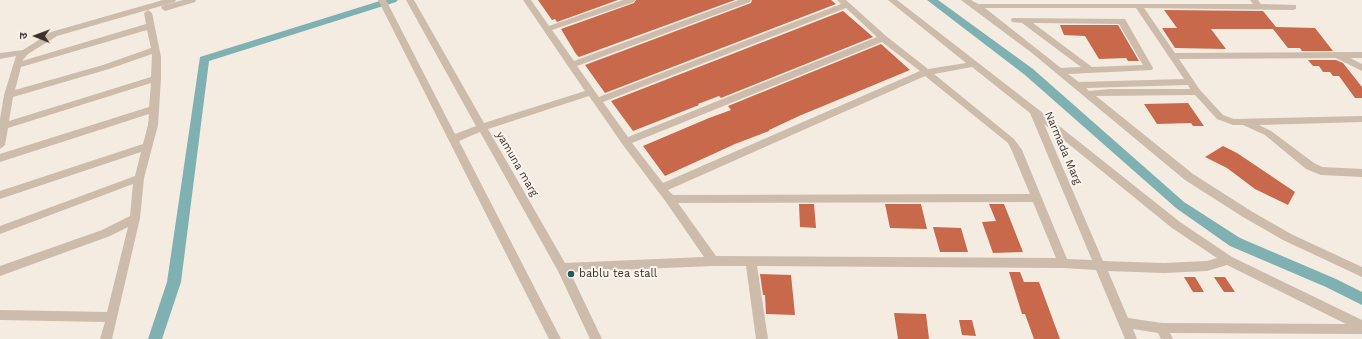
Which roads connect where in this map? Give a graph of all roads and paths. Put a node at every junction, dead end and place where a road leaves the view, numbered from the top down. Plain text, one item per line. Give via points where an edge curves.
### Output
1 (172, 0) edge
2 (192, 0) edge
3 (382, 0) edge
4 (527, 0) edge
5 (631, 0) edge
6 (747, 0) edge
7 (892, 0) edge
8 (965, 0) edge
9 (411, 1) edge
10 (844, 3) edge
11 (1012, 3) edge
12 (1257, 3) edge
13 (148, 6) edge
14 (976, 6) junction
15 (1139, 7) junction
16 (1292, 7) dead end
17 (1015, 20) dead end
18 (1025, 20) junction
19 (150, 26) junction
20 (548, 29) junction
21 (883, 38) junction
22 (155, 50) junction
23 (25, 52) junction
24 (1338, 55) junction
25 (1362, 55) edge
26 (0, 56) edge
27 (1174, 56) junction
28 (573, 64) junction
29 (975, 64) junction
30 (17, 65) junction
31 (1362, 68) edge
32 (1090, 70) junction
33 (1059, 71) junction
34 (926, 72) junction
35 (157, 78) junction
36 (1191, 82) junction
37 (1077, 85) junction
38 (591, 92) junction
39 (1197, 92) junction
40 (1088, 94) junction
41 (9, 95) junction
42 (597, 101) junction
43 (154, 109) junction
44 (1034, 111) junction
45 (1362, 119) edge
46 (1244, 122) junction
47 (4, 126) junction
48 (482, 127) junction
49 (454, 139) junction
50 (626, 142) junction
51 (0, 145) edge
52 (147, 146) junction
53 (0, 158) edge
54 (1362, 174) edge
55 (139, 178) junction
56 (662, 188) junction
57 (0, 195) edge
58 (1036, 198) junction
59 (670, 199) junction
60 (135, 218) junction
61 (0, 230) edge
62 (1228, 260) junction
63 (713, 261) junction
64 (751, 261) junction
65 (1063, 263) junction
66 (1099, 265) junction
67 (562, 268) junction
68 (0, 271) edge
69 (1362, 272) edge
70 (0, 315) edge
71 (112, 317) junction
72 (1124, 323) junction
73 (1362, 328) edge
74 (1165, 334) edge
75 (106, 339) edge
76 (555, 339) edge
77 (596, 339) edge
78 (762, 339) edge
79 (1131, 339) edge

1 - 13 street
2 - 13 street
3 - 49 street
4 - 20 street
5 - 20 street
6 - 28 street
7 - 29 street, Narmada Marg
8 - 14 street
9 - 48 street, yamuna marg
10 - 21 street
10 - 42 street
11 - 14 street
11 - 15 street
12 - 15 street
12 - 16 street
13 - 19 street
13 - 23 street via 40,43
14 - 33 street
15 - 27 street
17 - 18 street
18 - 32 street
18 - 32 street via 1122,21 1149,68
19 - 22 street
19 - 30 street
20 - 28 street
21 - 34 street
21 - 50 street
22 - 35 street
22 - 41 street
23 - 26 street
23 - 30 street via 18,59
24 - 25 street
24 - 27 street
24 - 31 street
27 - 36 street
28 - 38 street
29 - 34 street
29 - 44 street, Narmada Marg
30 - 41 street
32 - 33 street
33 - 37 street
34 - 56 street
34 - 58 street via 1011,141
35 - 43 street
35 - 47 street
36 - 37 street
36 - 39 street
37 - 40 street
38 - 42 street
38 - 48 street
39 - 40 street
39 - 46 street via 1220,117 1233,122
40 - 69 street via 1189,177 1287,237
41 - 47 street
42 - 50 street
43 - 52 street
43 - 53 street
44 - 62 street via 1176,225
44 - 66 street, Narmada Marg
45 - 46 street
46 - 54 street via 1268,133 1310,166 1321,171
47 - 51 street
48 - 49 street
48 - 67 street, yamuna marg
49 - 76 street
50 - 56 street
52 - 55 street
52 - 57 street
55 - 60 street
55 - 61 street
56 - 59 street
58 - 59 street
58 - 65 street
59 - 63 street
60 - 68 street via 106,233
60 - 71 street
62 - 66 street via 1207,266 1164,268
62 - 73 street
63 - 64 street
63 - 67 street
64 - 65 street
64 - 78 street
65 - 66 street
66 - 72 street, Narmada Marg
67 - 77 street, yamuna marg
70 - 71 street
71 - 75 street
72 - 74 street
72 - 79 street, Narmada Marg
73 - 74 street

